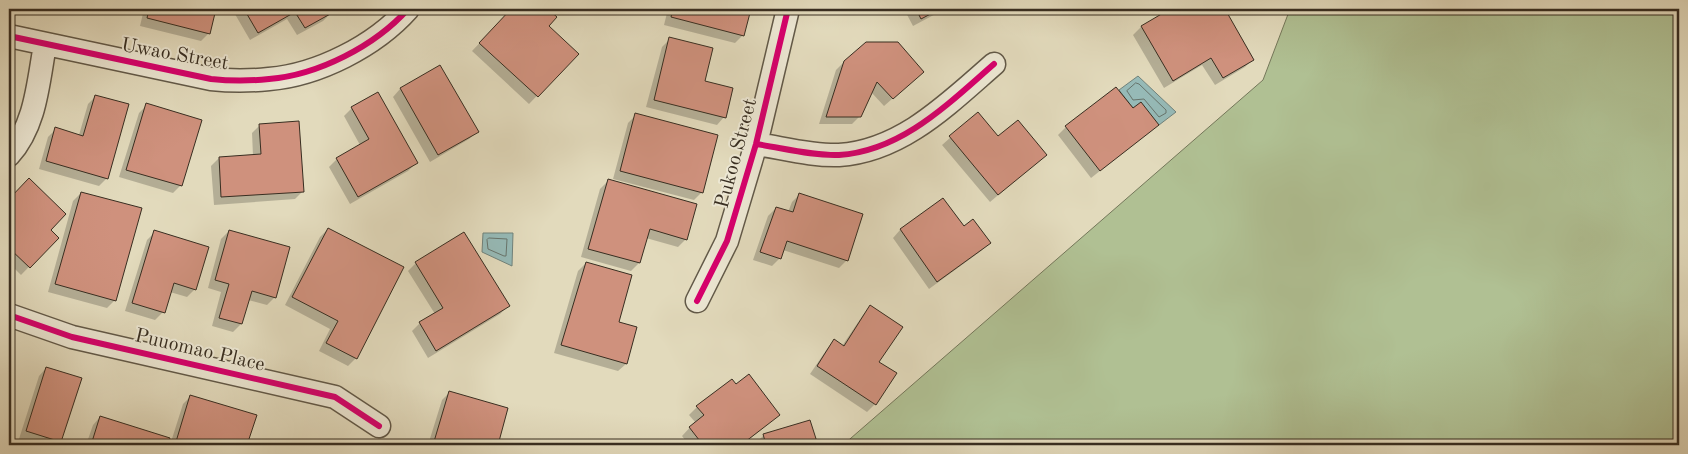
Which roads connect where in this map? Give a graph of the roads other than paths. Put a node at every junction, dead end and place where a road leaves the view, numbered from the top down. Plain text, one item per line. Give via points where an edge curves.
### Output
1 (408, 9) edge
2 (788, 9) edge
3 (9, 36) edge
4 (45, 45) junction
5 (994, 64) dead end
6 (756, 144) junction
7 (9, 155) edge
8 (697, 301) dead end
9 (9, 315) edge
10 (379, 426) dead end

1 - 4 street, Uwao Street via 380,35 359,48 308,72 270,79 211,79
2 - 6 street, Pukoo Street
3 - 4 street, Uwao Street
4 - 7 street via 29,125
5 - 6 street via 921,125 863,153 826,155
6 - 8 street, Pukoo Street via 727,241
9 - 10 street, Puuomao Place via 72,337 335,397

